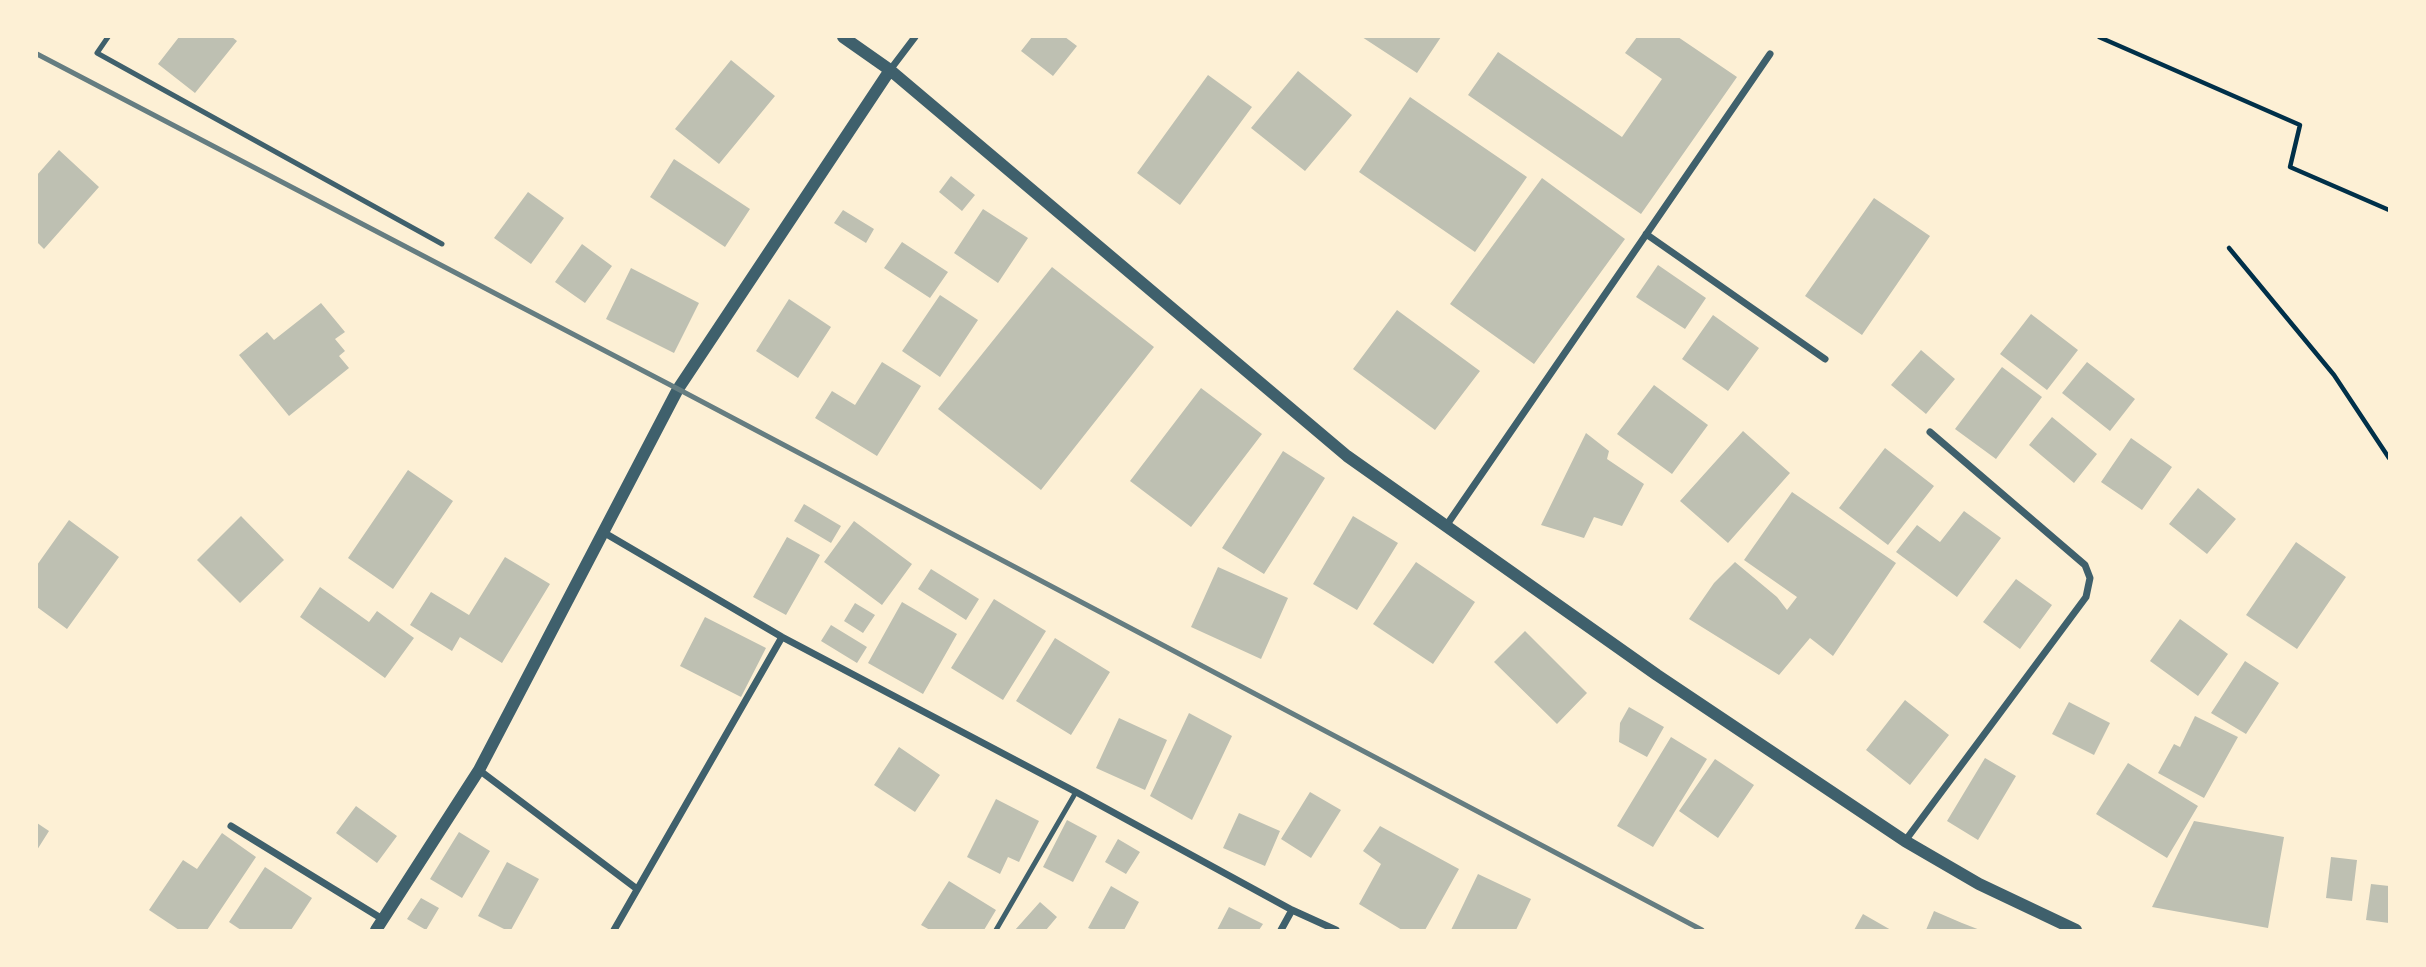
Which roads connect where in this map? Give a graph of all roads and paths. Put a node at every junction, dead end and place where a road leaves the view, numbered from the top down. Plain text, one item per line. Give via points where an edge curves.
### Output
1 (108, 37) edge
2 (843, 37) edge
3 (915, 37) edge
4 (2099, 37) edge
5 (1770, 54) dead end
6 (890, 70) junction
7 (2389, 210) edge
8 (1646, 234) junction
9 (442, 244) dead end
10 (2229, 248) dead end
11 (1825, 359) dead end
12 (1930, 432) dead end
13 (2389, 458) edge
14 (1445, 527) junction
15 (603, 531) junction
16 (782, 638) junction
17 (479, 770) junction
18 (1076, 792) junction
19 (231, 826) dead end
20 (1905, 841) junction
21 (637, 889) junction
22 (1292, 910) junction
23 (380, 925) edge
24 (614, 930) edge
25 (996, 930) edge
26 (1281, 930) edge
27 (1336, 930) edge
28 (2076, 930) edge

1 - 9 lane via 97,53
2 - 6 street
3 - 6 street
4 - 7 path via 2300,125 2290,167
5 - 8 street
6 - 14 street via 1347,456
6 - 15 street via 678,389
8 - 11 street
8 - 14 street
10 - 13 path via 2334,375
12 - 20 street via 2085,565 2090,578 2086,597
14 - 20 street
15 - 16 street
15 - 17 street
16 - 18 street
16 - 21 street
17 - 21 street
17 - 23 street
18 - 22 street
18 - 25 lane
19 - 23 street
20 - 28 street via 1979,884
21 - 24 street
22 - 26 street
22 - 27 street

